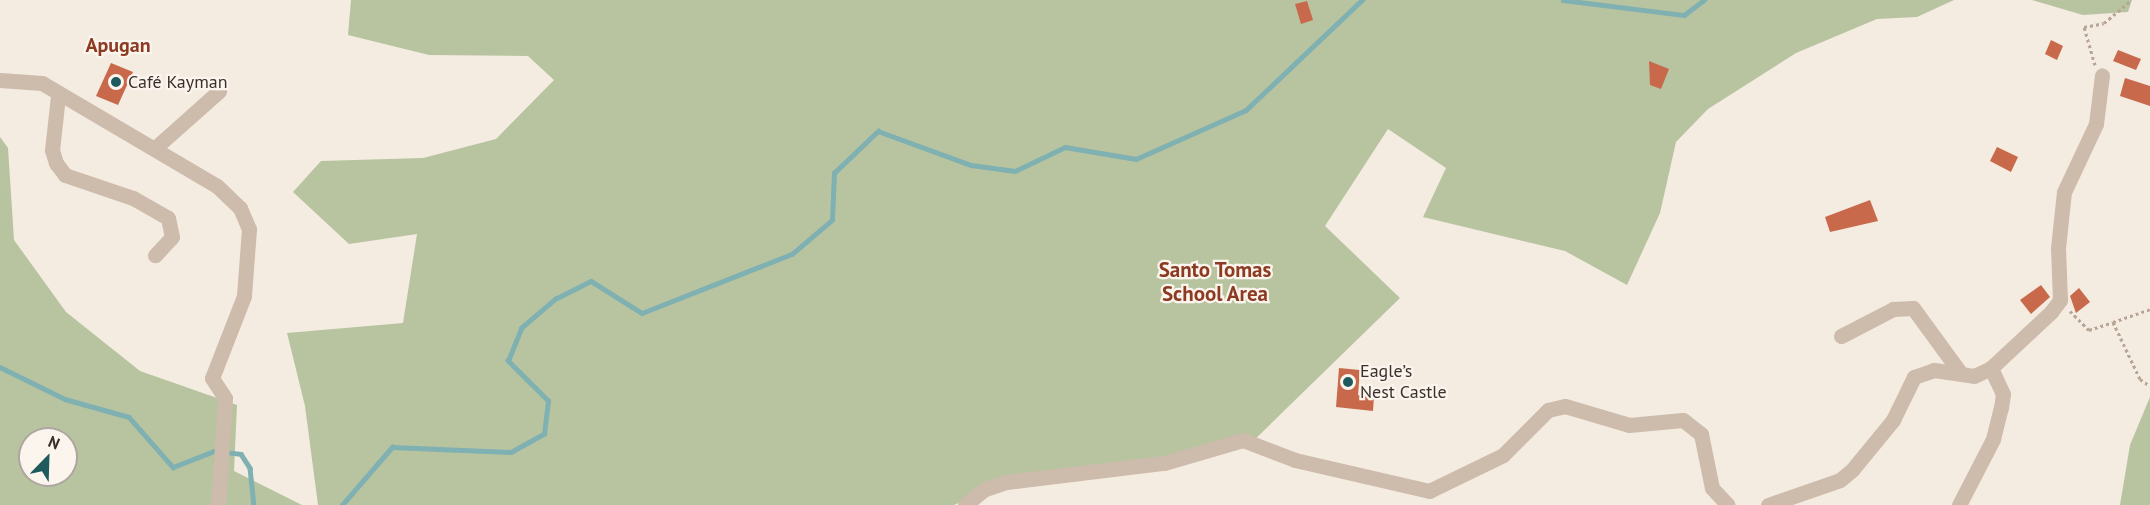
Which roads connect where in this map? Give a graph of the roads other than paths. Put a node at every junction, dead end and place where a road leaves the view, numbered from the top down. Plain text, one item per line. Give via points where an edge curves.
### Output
1 (2102, 75) road end
2 (0, 80) edge
3 (219, 91) dead end
4 (58, 96) junction
5 (155, 148) junction
6 (155, 255) dead end
7 (1841, 336) dead end
8 (1991, 368) junction
9 (1959, 371) junction
10 (218, 505) edge
11 (964, 505) edge
12 (1728, 505) edge
13 (1768, 505) edge
14 (1959, 505) edge

1 - 8 street via 2096,124 2064,192 2059,301
2 - 4 street via 32,79
3 - 5 street
4 - 5 street
4 - 6 street via 52,150 56,163 65,175 133,198 168,218 172,237
5 - 10 street via 217,186 240,208 249,229 240,318 213,369 212,378 225,398
7 - 9 street via 1893,309 1913,308
8 - 9 street via 1974,376
8 - 14 street via 2003,394 2001,408 1993,439
9 - 13 street via 1922,371 1914,377 1893,420 1852,470 1840,480
11 - 12 street via 985,489 1006,482 1164,463 1243,440 1294,460 1429,491 1503,455 1548,410 1564,406 1629,425 1683,420 1701,434 1712,488

